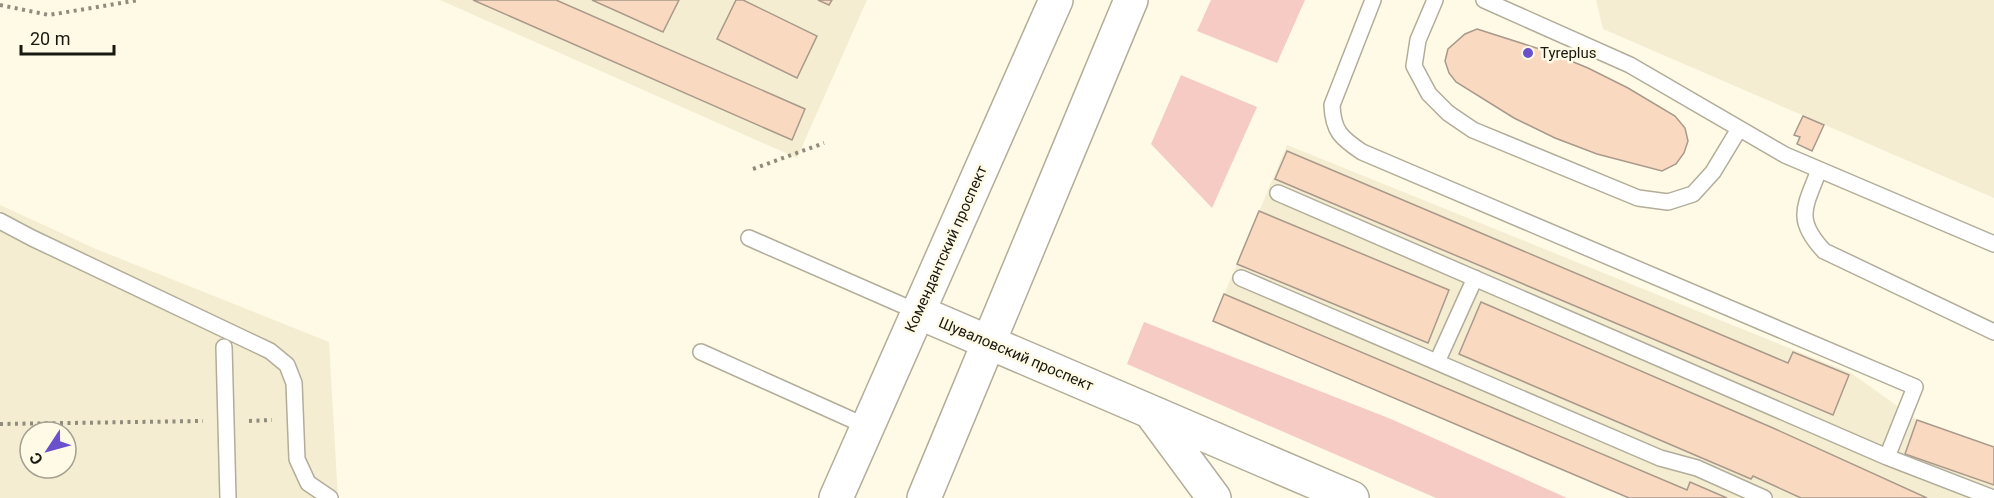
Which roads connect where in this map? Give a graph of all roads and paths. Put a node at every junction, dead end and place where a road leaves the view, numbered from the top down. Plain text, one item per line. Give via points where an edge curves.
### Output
1 (139, 0) edge
2 (1056, 0) edge
3 (1131, 0) edge
4 (1372, 0) edge
5 (1435, 0) edge
6 (1484, 0) edge
7 (0, 5) edge
8 (1739, 129) junction
9 (824, 143) dead end
10 (753, 169) dead end
11 (1819, 170) junction
12 (1278, 193) dead end
13 (0, 221) edge
14 (749, 238) dead end
15 (1994, 244) edge
16 (1241, 278) dead end
17 (1475, 278) junction
18 (918, 312) junction
19 (1994, 332) edge
20 (989, 342) junction
21 (224, 347) dead end
22 (701, 352) dead end
23 (1437, 362) junction
24 (1151, 412) junction
25 (296, 420) junction
26 (226, 421) junction
27 (0, 424) edge
28 (868, 427) junction
29 (1887, 456) junction
30 (228, 498) edge
31 (330, 498) edge
32 (836, 498) edge
33 (924, 498) edge
34 (1214, 498) edge
35 (1352, 498) edge
36 (1764, 498) edge
37 (1993, 498) edge

1 - 7 path via 49,15
2 - 18 main road, Комендантский проспект
3 - 20 main road
4 - 29 lane via 1332,105 1333,122 1344,140 1362,152 1915,387
5 - 8 lane via 1418,40 1414,66 1429,94 1473,130 1638,198 1668,202 1693,194 1713,172
6 - 8 lane via 1630,64
8 - 11 lane
9 - 10 path
11 - 15 lane
11 - 19 lane via 1803,219 1809,236 1824,251
12 - 17 lane
13 - 25 lane via 270,351 287,365 294,384
14 - 18 lane, Шуваловский проспект
16 - 23 lane
17 - 23 lane
17 - 29 lane
18 - 20 main road, Шуваловский проспект
18 - 28 main road, Комендантский проспект
20 - 24 main road, Шуваловский проспект
20 - 33 main road
21 - 26 lane
22 - 28 lane
23 - 36 lane via 1660,458 1697,468
24 - 34 main road
24 - 35 main road, Шуваловский проспект
25 - 26 path
25 - 31 lane via 297,459 308,483
26 - 27 path
26 - 30 lane
28 - 32 main road, Комендантский проспект
29 - 37 lane

